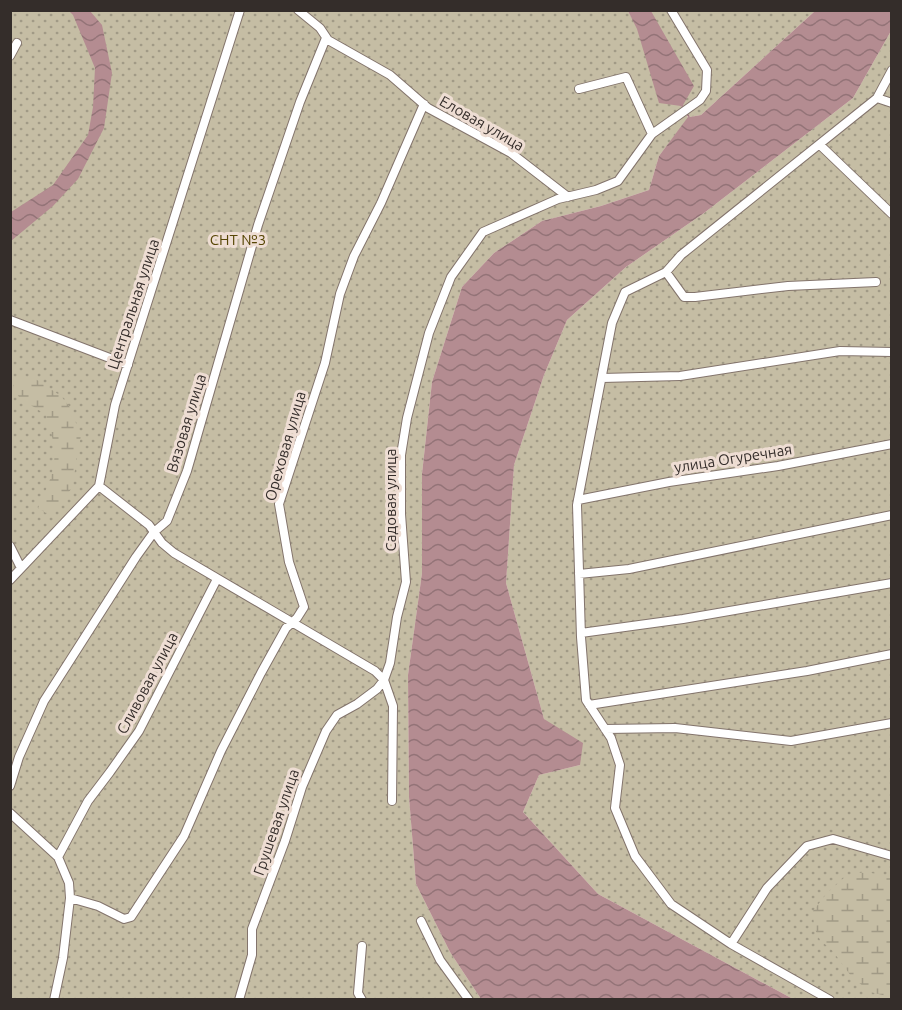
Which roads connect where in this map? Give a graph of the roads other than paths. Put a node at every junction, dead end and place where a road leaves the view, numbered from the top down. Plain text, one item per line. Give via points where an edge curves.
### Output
1 (240, 10) edge
2 (298, 10) edge
3 (671, 10) edge
4 (326, 38) junction
5 (16, 42) dead end
6 (10, 56) edge
7 (891, 70) edge
8 (579, 89) dead end
9 (877, 98) junction
10 (891, 103) edge
11 (424, 104) junction
12 (652, 134) junction
13 (820, 144) junction
14 (568, 197) junction
15 (891, 213) edge
16 (666, 272) junction
17 (876, 282) dead end
18 (10, 320) edge
19 (891, 352) edge
20 (128, 365) junction
21 (602, 378) junction
22 (891, 444) edge
23 (99, 486) junction
24 (578, 500) junction
25 (891, 515) edge
26 (154, 532) junction
27 (10, 546) edge
28 (21, 568) junction
29 (579, 574) junction
30 (217, 579) junction
31 (10, 580) edge
32 (891, 583) edge
33 (292, 623) junction
34 (581, 633) junction
35 (891, 654) edge
36 (384, 680) junction
37 (589, 705) junction
38 (891, 723) edge
39 (605, 729) junction
40 (10, 786) edge
41 (392, 801) dead end
42 (10, 813) edge
43 (891, 856) edge
44 (58, 857) junction
45 (70, 898) junction
46 (421, 921) dead end
47 (732, 944) junction
48 (362, 946) dead end
49 (54, 999) edge
50 (239, 999) edge
51 (362, 999) edge
52 (469, 999) edge
53 (830, 999) edge

1 - 20 street, Центральная улица
2 - 4 street, Еловая улица
3 - 12 street, Садовая улица via 707,70 706,91 700,100
4 - 11 street, Еловая улица via 390,75
4 - 26 street, Вязовая улица via 258,225 188,471 167,521
5 - 6 street
7 - 9 street
8 - 12 street via 626,77
9 - 10 street
9 - 13 street
11 - 14 street, Еловая улица via 511,153
11 - 33 street, Ореховая улица via 340,294 325,363 279,504 289,562 304,607
12 - 14 street, Садовая улица via 618,181
13 - 15 street
13 - 16 street via 681,255
14 - 36 street, Садовая улица via 483,232 451,277 429,333 401,455 406,582
16 - 17 street via 684,297
16 - 21 street via 625,292 612,323
18 - 20 street
19 - 21 street via 840,351 680,376
20 - 23 street, Центральная улица via 115,405
21 - 24 street
22 - 24 street, улица Огуречная
23 - 26 street
23 - 28 street
24 - 29 street
25 - 29 street via 629,569
26 - 30 street via 174,553
26 - 40 street, Вязовая улица via 44,701
27 - 28 street
28 - 31 street
29 - 34 street
30 - 33 street
30 - 44 street, Сливовая улица via 139,730 88,801
32 - 34 street
33 - 36 street
33 - 45 street, Ореховая улица via 221,751 184,836 131,917 124,919
34 - 37 street
35 - 37 street
36 - 41 street via 393,706
36 - 50 street, Грушевая улица via 337,716 326,731 252,929 252,955
37 - 39 street
38 - 39 street via 791,741 675,728
39 - 47 street via 620,765 615,808 635,856 672,904
42 - 44 street
43 - 47 street via 833,839 807,846 767,888
44 - 45 street via 69,883
45 - 49 street
46 - 52 street via 440,960
47 - 53 street
48 - 51 street via 358,993

